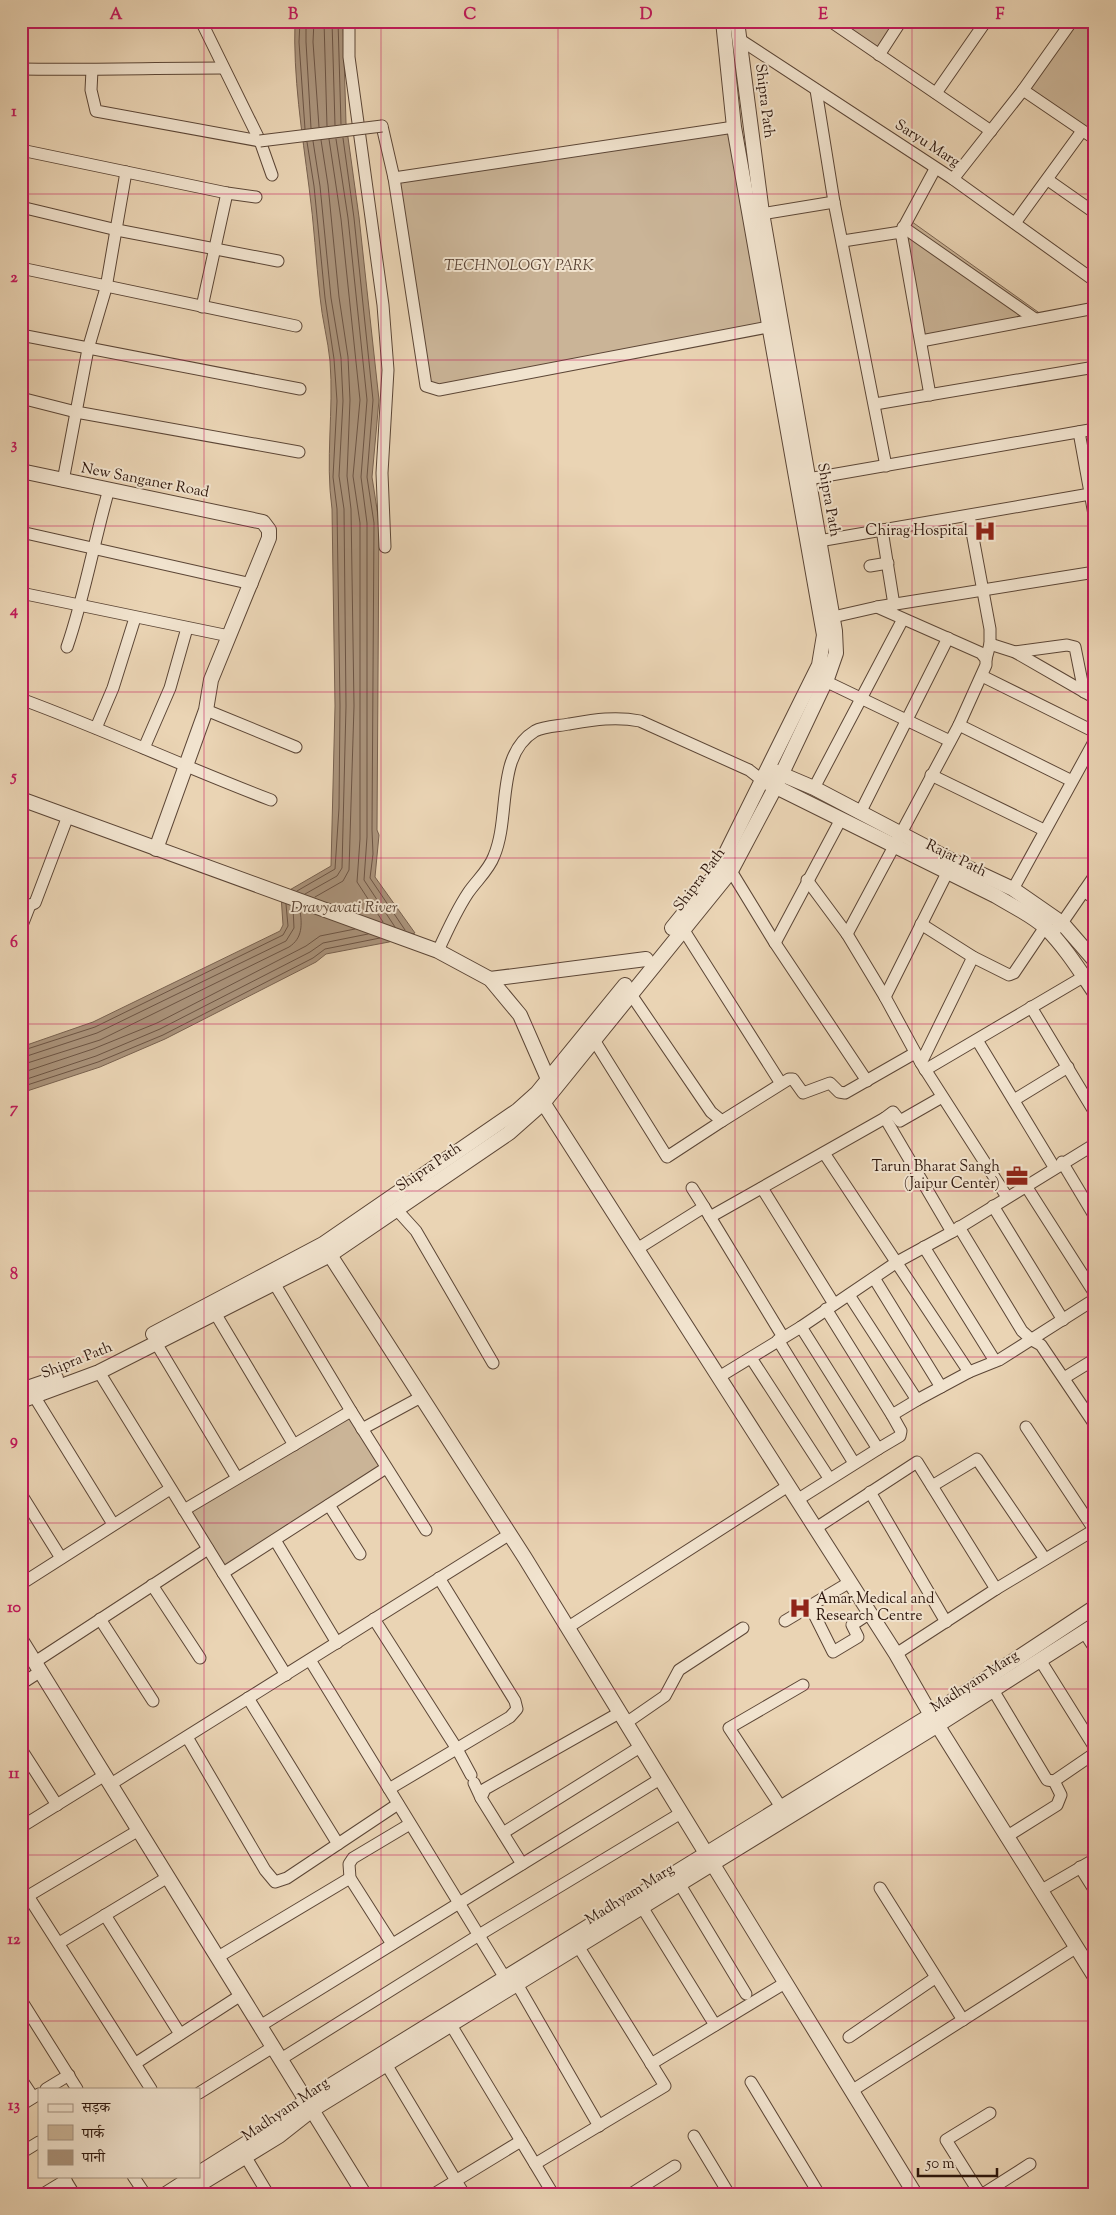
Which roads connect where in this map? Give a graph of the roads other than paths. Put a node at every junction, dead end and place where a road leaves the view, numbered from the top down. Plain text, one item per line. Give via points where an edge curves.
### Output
1 (201, 21) edge
2 (349, 21) edge
3 (723, 21) edge
4 (737, 21) edge
5 (830, 21) edge
6 (901, 21) edge
7 (986, 21) edge
8 (1072, 21) edge
9 (739, 39) junction
10 (879, 55) junction
11 (223, 68) junction
12 (21, 69) edge
13 (92, 70) junction
14 (816, 90) junction
15 (1023, 90) junction
16 (936, 94) junction
17 (734, 127) junction
18 (1082, 131) junction
19 (992, 132) junction
20 (1095, 139) edge
21 (260, 141) junction
22 (21, 150) edge
23 (935, 169) junction
24 (126, 172) junction
25 (272, 175) dead end
26 (394, 178) junction
27 (953, 179) junction
28 (1048, 180) junction
29 (227, 193) junction
30 (256, 197) dead end
31 (834, 202) junction
32 (21, 207) edge
33 (1095, 213) edge
34 (755, 215) junction
35 (1015, 223) junction
36 (117, 230) junction
37 (902, 230) junction
38 (843, 241) junction
39 (214, 250) junction
40 (278, 261) dead end
41 (21, 268) edge
42 (1095, 281) edge
43 (106, 288) junction
44 (202, 306) junction
45 (1095, 308) edge
46 (1035, 319) junction
47 (296, 326) dead end
48 (768, 327) junction
49 (21, 335) edge
50 (921, 341) junction
51 (88, 350) junction
52 (1095, 367) edge
53 (300, 389) dead end
54 (930, 395) junction
55 (21, 398) edge
56 (875, 404) junction
57 (76, 412) junction
58 (1095, 429) edge
59 (1079, 432) junction
60 (299, 452) dead end
61 (886, 466) junction
62 (21, 471) edge
63 (808, 479) junction
64 (63, 481) junction
65 (109, 489) junction
66 (1090, 494) junction
67 (969, 516) junction
68 (1095, 520) edge
69 (882, 530) junction
70 (21, 532) edge
71 (819, 541) junction
72 (93, 547) junction
73 (385, 547) dead end
74 (888, 563) junction
75 (870, 566) dead end
76 (1095, 572) edge
77 (252, 584) junction
78 (983, 590) junction
79 (21, 593) edge
80 (894, 605) junction
81 (82, 606) junction
82 (877, 607) junction
83 (833, 617) junction
84 (136, 618) junction
85 (903, 619) junction
86 (187, 628) junction
87 (229, 636) junction
88 (948, 638) junction
89 (990, 644) junction
90 (67, 647) dead end
91 (1014, 652) junction
92 (986, 659) junction
93 (982, 676) junction
94 (825, 681) junction
95 (1084, 692) junction
96 (861, 698) junction
97 (1095, 698) edge
98 (21, 699) edge
99 (206, 710) junction
100 (906, 720) junction
101 (959, 725) junction
102 (96, 728) junction
103 (1095, 732) edge
104 (1095, 740) edge
105 (950, 741) junction
106 (296, 747) dead end
107 (144, 748) junction
108 (186, 767) junction
109 (771, 774) junction
110 (931, 775) junction
111 (1070, 780) junction
112 (776, 786) junction
113 (814, 788) junction
114 (21, 798) edge
115 (271, 800) dead end
116 (860, 813) junction
117 (68, 816) junction
118 (841, 819) junction
119 (1044, 830) junction
120 (899, 833) junction
121 (893, 846) junction
122 (156, 849) junction
123 (950, 867) junction
124 (731, 871) junction
125 (1095, 875) edge
126 (807, 880) junction
127 (1012, 889) junction
128 (1084, 890) junction
129 (1095, 898) edge
130 (26, 907) edge
131 (1062, 923) junction
132 (921, 924) junction
133 (21, 928) edge
134 (683, 929) junction
135 (1048, 931) junction
136 (847, 934) junction
137 (774, 943) junction
138 (432, 948) junction
139 (972, 957) junction
140 (646, 960) junction
141 (1095, 960) edge
142 (1083, 976) junction
143 (490, 979) junction
144 (630, 993) junction
145 (1095, 993) edge
146 (884, 997) junction
147 (1031, 1007) junction
148 (594, 1040) junction
149 (977, 1040) junction
150 (920, 1062) junction
151 (1068, 1067) junction
152 (548, 1080) junction
153 (866, 1081) junction
154 (780, 1082) junction
155 (942, 1097) junction
156 (540, 1098) junction
157 (1014, 1100) junction
158 (1095, 1113) edge
159 (885, 1118) junction
160 (722, 1121) junction
161 (1095, 1144) edge
162 (824, 1153) junction
163 (1058, 1164) junction
164 (1026, 1186) junction
165 (692, 1188) dead end
166 (762, 1188) junction
167 (1007, 1197) junction
168 (993, 1206) junction
169 (704, 1207) junction
170 (397, 1210) junction
171 (1095, 1216) edge
172 (710, 1218) junction
173 (956, 1229) junction
174 (924, 1247) junction
175 (637, 1249) junction
176 (330, 1255) junction
177 (897, 1262) junction
178 (874, 1278) junction
179 (274, 1283) junction
180 (1095, 1294) edge
181 (849, 1295) junction
182 (1095, 1299) edge
183 (830, 1307) junction
184 (215, 1313) junction
185 (1063, 1320) junction
186 (800, 1327) junction
187 (781, 1339) junction
188 (1032, 1340) junction
189 (156, 1343) junction
190 (750, 1358) junction
191 (1095, 1359) edge
192 (995, 1361) junction
193 (492, 1363) dead end
194 (99, 1372) junction
195 (969, 1372) junction
196 (719, 1377) junction
197 (1064, 1378) junction
198 (941, 1387) junction
199 (26, 1395) edge
200 (421, 1397) junction
201 (917, 1400) junction
202 (351, 1411) junction
203 (892, 1415) junction
204 (1095, 1426) edge
205 (1026, 1427) dead end
206 (362, 1429) junction
207 (294, 1445) junction
208 (878, 1449) junction
209 (854, 1463) junction
210 (386, 1468) junction
211 (237, 1478) junction
212 (829, 1478) junction
213 (788, 1486) junction
214 (932, 1486) junction
215 (170, 1488) junction
216 (870, 1492) junction
217 (21, 1494) edge
218 (797, 1500) junction
219 (329, 1505) junction
220 (184, 1510) junction
221 (113, 1524) junction
222 (816, 1528) junction
223 (426, 1530) dead end
224 (1094, 1531) edge
225 (510, 1534) junction
226 (275, 1540) junction
227 (208, 1548) junction
228 (360, 1554) dead end
229 (61, 1558) junction
230 (1045, 1559) junction
231 (223, 1573) junction
232 (439, 1578) junction
233 (850, 1582) junction
234 (21, 1584) edge
235 (152, 1585) junction
236 (996, 1589) junction
237 (810, 1606) junction
238 (1095, 1607) edge
239 (870, 1612) junction
240 (100, 1619) junction
241 (374, 1619) junction
242 (785, 1621) dead end
243 (946, 1622) junction
244 (567, 1628) junction
245 (742, 1628) dead end
246 (1090, 1628) edge
247 (21, 1640) edge
248 (337, 1643) junction
249 (1095, 1649) edge
250 (896, 1654) junction
251 (200, 1658) dead end
252 (310, 1660) junction
253 (1040, 1660) junction
254 (38, 1667) junction
255 (286, 1675) junction
256 (21, 1684) edge
257 (803, 1685) dead end
258 (993, 1690) junction
259 (248, 1698) junction
260 (153, 1701) dead end
261 (623, 1718) junction
262 (934, 1720) junction
263 (187, 1737) junction
264 (640, 1747) junction
265 (1095, 1748) edge
266 (21, 1749) edge
267 (457, 1749) junction
268 (1095, 1753) edge
269 (660, 1779) junction
270 (108, 1780) junction
271 (1054, 1781) junction
272 (389, 1790) junction
273 (481, 1798) junction
274 (398, 1804) junction
275 (57, 1805) junction
276 (781, 1807) junction
277 (681, 1813) junction
278 (22, 1824) edge
279 (410, 1824) junction
280 (139, 1830) junction
281 (503, 1833) junction
282 (1006, 1837) junction
283 (338, 1844) junction
284 (708, 1858) junction
285 (1095, 1859) edge
286 (522, 1864) junction
287 (1080, 1867) junction
288 (168, 1877) junction
289 (350, 1878) junction
290 (679, 1883) junction
291 (880, 1888) dead end
292 (1040, 1891) junction
293 (1095, 1891) edge
294 (24, 1898) edge
295 (459, 1903) junction
296 (642, 1907) junction
297 (106, 1915) junction
298 (478, 1935) junction
299 (59, 1943) junction
300 (392, 1944) junction
301 (578, 1946) junction
302 (1077, 1947) junction
303 (218, 1957) junction
304 (1095, 1977) edge
305 (935, 1978) junction
306 (511, 1981) junction
307 (785, 1983) junction
308 (746, 1994) dead end
309 (241, 1995) junction
310 (21, 2000) edge
311 (963, 2020) junction
312 (451, 2025) junction
313 (715, 2025) junction
314 (260, 2026) junction
315 (180, 2034) junction
316 (849, 2037) dead end
317 (273, 2047) junction
318 (281, 2059) junction
319 (136, 2062) junction
320 (386, 2064) junction
321 (651, 2064) junction
322 (68, 2075) junction
323 (21, 2079) edge
324 (751, 2082) dead end
325 (48, 2088) edge
326 (76, 2088) edge
327 (150, 2088) edge
328 (853, 2090) junction
329 (200, 2092) edge
330 (36, 2095) edge
331 (21, 2105) edge
332 (310, 2105) junction
333 (990, 2113) dead end
334 (599, 2126) junction
335 (694, 2136) dead end
336 (521, 2141) junction
337 (38, 2143) edge
338 (21, 2154) edge
339 (245, 2156) junction
340 (535, 2164) junction
341 (1030, 2164) dead end
342 (675, 2166) dead end
343 (200, 2172) edge
344 (64, 2178) edge
345 (134, 2178) edge
346 (191, 2178) edge
347 (456, 2180) junction
348 (643, 2190) edge
349 (43, 2194) edge
350 (74, 2194) edge
351 (145, 2194) edge
352 (166, 2194) edge
353 (184, 2194) edge
354 (268, 2194) edge
355 (364, 2194) edge
356 (434, 2194) edge
357 (464, 2194) edge
358 (553, 2194) edge
359 (631, 2194) edge
360 (729, 2194) edge
361 (819, 2194) edge
362 (915, 2194) edge
363 (981, 2194) edge

1 - 11 street
2 - 73 street via 349,57 383,305 387,360 382,474
3 - 17 street, Shipra Path
4 - 9 street, Shipra Path
5 - 10 street
6 - 10 street
7 - 16 street
8 - 15 street
9 - 14 street, Saryu Marg
9 - 34 street, Shipra Path
10 - 16 street
11 - 13 street
11 - 21 street
12 - 13 street
13 - 21 street via 91,90 96,111
14 - 23 street, Saryu Marg
14 - 31 street
15 - 18 street
15 - 19 street
16 - 19 street
17 - 26 street
17 - 34 street, Shipra Path
18 - 20 street
18 - 28 street
19 - 27 street
21 - 25 street
21 - 26 street, bridge via 382,126
22 - 24 street
23 - 27 street, Saryu Marg
23 - 37 street
24 - 29 street
24 - 36 street
26 - 48 street via 426,386 439,390
27 - 35 street, Saryu Marg
28 - 33 street
28 - 35 street
29 - 30 street
29 - 39 street
31 - 34 street
31 - 38 street
32 - 36 street
34 - 48 street, Shipra Path
34 - 63 street, Shipra Path
35 - 42 street, Saryu Marg
36 - 39 street
36 - 43 street
37 - 38 street
37 - 46 street
37 - 50 street
38 - 56 street
39 - 40 street
39 - 44 street
41 - 43 street
43 - 44 street
43 - 51 street
44 - 47 street
45 - 46 street
46 - 50 street
48 - 109 street, Shipra Path via 824,636 819,665
49 - 51 street
50 - 54 street
51 - 53 street
51 - 57 street
52 - 54 street
54 - 56 street
55 - 57 street
56 - 61 street
57 - 60 street
57 - 64 street
58 - 59 street
59 - 61 street
59 - 66 street
61 - 63 street
62 - 64 street, New Sanganer Road
63 - 71 street, Shipra Path
64 - 65 street, New Sanganer Road
65 - 72 street
65 - 77 street, New Sanganer Road via 263,522 270,538
66 - 67 street
66 - 68 street
67 - 69 street
67 - 78 street
69 - 71 street
69 - 74 street
70 - 72 street
71 - 83 street, Shipra Path
72 - 77 street
72 - 81 street
74 - 75 street
74 - 80 street
76 - 78 street
77 - 87 street
78 - 80 street
78 - 89 street
79 - 81 street
80 - 82 street
81 - 84 street
81 - 90 street
82 - 83 street
82 - 85 street
83 - 94 street, Shipra Path via 836,653
84 - 86 street
84 - 102 street
85 - 88 street
85 - 96 street
86 - 87 street
86 - 107 street via 170,688
87 - 99 street via 211,680
88 - 92 street via 981,653
88 - 100 street
89 - 91 street
89 - 92 street
91 - 95 street
91 - 95 street via 1067,645 1075,647
92 - 93 street
93 - 101 street
93 - 103 street
94 - 96 street
94 - 109 street, Shipra Path
95 - 97 street
96 - 100 street
96 - 113 street
98 - 102 street
99 - 106 street
99 - 108 street
100 - 105 street
100 - 116 street
101 - 105 street
101 - 111 street
102 - 107 street
104 - 111 street
105 - 110 street
107 - 108 street
108 - 115 street
108 - 122 street
109 - 112 street, Shipra Path
109 - 113 street, Rajat Path
109 - 138 street via 749,770 640,721 604,718 537,730 520,742 512,757 502,838 493,860
109 - 140 street, Shipra Path via 716,875
110 - 119 street
110 - 120 street
111 - 119 street
112 - 118 street, Rajat Path
112 - 124 street, Shipra Path
113 - 116 street, Rajat Path
114 - 117 street
116 - 120 street, Rajat Path
117 - 122 street
117 - 130 street via 34,902
118 - 121 street, Rajat Path
118 - 126 street
119 - 127 street
120 - 121 street
120 - 123 street, Rajat Path
121 - 123 street, Rajat Path
121 - 136 street
122 - 138 street
123 - 127 street, Rajat Path
123 - 132 street
123 - 135 street, Rajat Path
124 - 134 street, Shipra Path
124 - 137 street
125 - 128 street
126 - 136 street
126 - 137 street
127 - 131 street, Rajat Path
128 - 129 street
128 - 131 street
130 - 133 street
131 - 135 street
131 - 141 street, Rajat Path
132 - 139 street
132 - 146 street
134 - 144 street, Shipra Path
134 - 154 street
135 - 139 street via 1012,975
135 - 142 street, Rajat Path
136 - 146 street
137 - 153 street
138 - 143 street
139 - 150 street
140 - 143 street
140 - 152 street, Shipra Path
142 - 145 street, Rajat Path
142 - 147 street
143 - 152 street via 520,1015
144 - 148 street, Shipra Path
144 - 160 street via 711,1112
146 - 150 street
147 - 149 street
147 - 151 street
148 - 156 street, Shipra Path
148 - 160 street via 667,1157
149 - 150 street
149 - 157 street
150 - 153 street
150 - 155 street
151 - 157 street
151 - 158 street
152 - 156 street, Shipra Path
153 - 154 street via 842,1093 830,1083 805,1093 793,1079
154 - 160 street
155 - 159 street via 900,1121 893,1112
155 - 167 street
156 - 170 street, Shipra Path via 509,1133
156 - 175 street
156 - 199 street, Shipra Path via 323,1244 99,1363
157 - 163 street
159 - 162 street
159 - 173 street
161 - 163 street
162 - 166 street
162 - 177 street
163 - 164 street
163 - 171 street
164 - 167 street
164 - 180 street
165 - 169 street
166 - 172 street
166 - 183 street
167 - 168 street
168 - 173 street
168 - 185 street
169 - 172 street
169 - 175 street
170 - 176 street, Shipra Path
170 - 193 street via 416,1231
172 - 187 street
173 - 174 street
173 - 188 street via 1022,1331
174 - 177 street
174 - 192 street
175 - 196 street
176 - 179 street, Shipra Path
176 - 200 street
177 - 178 street
177 - 195 street
178 - 181 street
178 - 198 street
179 - 184 street, Shipra Path
179 - 202 street
181 - 183 street
181 - 201 street
182 - 185 street
183 - 186 street
183 - 203 street
184 - 189 street, Shipra Path
184 - 207 street
185 - 188 street
186 - 187 street
186 - 208 street
187 - 190 street
187 - 209 street
188 - 192 street
188 - 197 street via 1041,1345
189 - 194 street, Shipra Path
189 - 211 street
190 - 196 street
190 - 212 street
191 - 197 street
192 - 195 street
194 - 199 street, Shipra Path
194 - 215 street
195 - 198 street
196 - 213 street
197 - 204 street
198 - 201 street
199 - 221 street
200 - 206 street
200 - 225 street
201 - 203 street
202 - 206 street
202 - 207 street
203 - 208 street via 901,1434
205 - 224 street
206 - 210 street
207 - 211 street
208 - 209 street
209 - 212 street
210 - 219 street
210 - 223 street
211 - 220 street
212 - 218 street
213 - 218 street
213 - 244 street
214 - 216 street via 917,1462
214 - 230 street via 977,1459
214 - 236 street
215 - 220 street
215 - 221 street
216 - 222 street
216 - 243 street
217 - 229 street
218 - 222 street
219 - 226 street
219 - 228 street
220 - 227 street
221 - 229 street
222 - 233 street
224 - 230 street
225 - 232 street
225 - 244 street
226 - 231 street
226 - 248 street
227 - 231 street
227 - 235 street
229 - 234 street
230 - 236 street
231 - 255 street
232 - 241 street
232 - 267 street via 517,1705 510,1717
233 - 237 street
233 - 239 street
235 - 240 street
235 - 251 street
236 - 243 street
237 - 239 street via 833,1652 858,1637 852,1625
237 - 242 street
238 - 262 street, Madhyam Marg
239 - 250 street
240 - 254 street
240 - 260 street
241 - 248 street
241 - 267 street
243 - 250 street
244 - 261 street
245 - 261 street via 680,1670 665,1696
246 - 249 street
246 - 253 street, Madhyam Marg
247 - 254 street
248 - 252 street
250 - 262 street
252 - 255 street
252 - 272 street
253 - 258 street, Madhyam Marg
253 - 265 street
254 - 256 street
254 - 270 street
255 - 259 street
257 - 276 street via 729,1728
258 - 262 street, Madhyam Marg
258 - 271 street via 1047,1780
259 - 263 street
259 - 283 street
261 - 264 street
261 - 273 street via 485,1789
262 - 276 street, Madhyam Marg
262 - 282 street
262 - 284 street, Madhyam Marg
263 - 270 street
263 - 283 street via 272,1880 280,1882
264 - 269 street
264 - 281 street
266 - 275 street
267 - 272 street
267 - 273 street
268 - 271 street
269 - 277 street
269 - 286 street
270 - 275 street
270 - 280 street
271 - 282 street via 1061,1795 1057,1805
272 - 274 street
273 - 281 street
274 - 279 street
274 - 283 street
275 - 278 street
276 - 284 street, Madhyam Marg
277 - 284 street
277 - 298 street
279 - 289 street via 353,1858 349,1864
279 - 295 street
280 - 288 street
280 - 294 street
281 - 286 street
282 - 292 street
284 - 290 street, Madhyam Marg
284 - 306 street, Madhyam Marg
284 - 307 street
285 - 287 street
286 - 295 street
287 - 292 street
287 - 293 street
288 - 297 street
288 - 303 street
289 - 300 street
289 - 303 street
290 - 296 street, Madhyam Marg
290 - 308 street
291 - 305 street
292 - 302 street
294 - 299 street
295 - 298 street
295 - 300 street
296 - 301 street, Madhyam Marg
296 - 313 street
297 - 299 street
297 - 315 street
298 - 306 street
298 - 318 street
299 - 319 street
300 - 314 street
301 - 306 street, Madhyam Marg
301 - 321 street
302 - 304 street
302 - 311 street
303 - 309 street
305 - 311 street
305 - 316 street
306 - 312 street, Madhyam Marg
306 - 332 street, Madhyam Marg
306 - 334 street
307 - 313 street
307 - 328 street
309 - 314 street
309 - 315 street
310 - 322 street
311 - 328 street
312 - 320 street, Madhyam Marg
312 - 336 street
313 - 321 street
314 - 317 street
315 - 319 street
317 - 318 street
317 - 329 street
318 - 332 street
319 - 327 street
320 - 332 street, Madhyam Marg
320 - 347 street
321 - 334 street via 665,2086
322 - 325 street
322 - 326 street
323 - 330 street
324 - 361 street
328 - 362 street
330 - 331 street
332 - 339 street, Madhyam Marg via 279,2136
332 - 343 street, Madhyam Marg
332 - 355 street
333 - 363 street via 946,2140
334 - 340 street
335 - 360 street
336 - 340 street
336 - 347 street
337 - 338 street
339 - 353 street, Madhyam Marg
339 - 354 street
340 - 358 street
341 - 363 street
342 - 348 street
344 - 349 street
344 - 350 street
345 - 351 street
346 - 352 street
347 - 356 street
347 - 357 street
348 - 359 street

